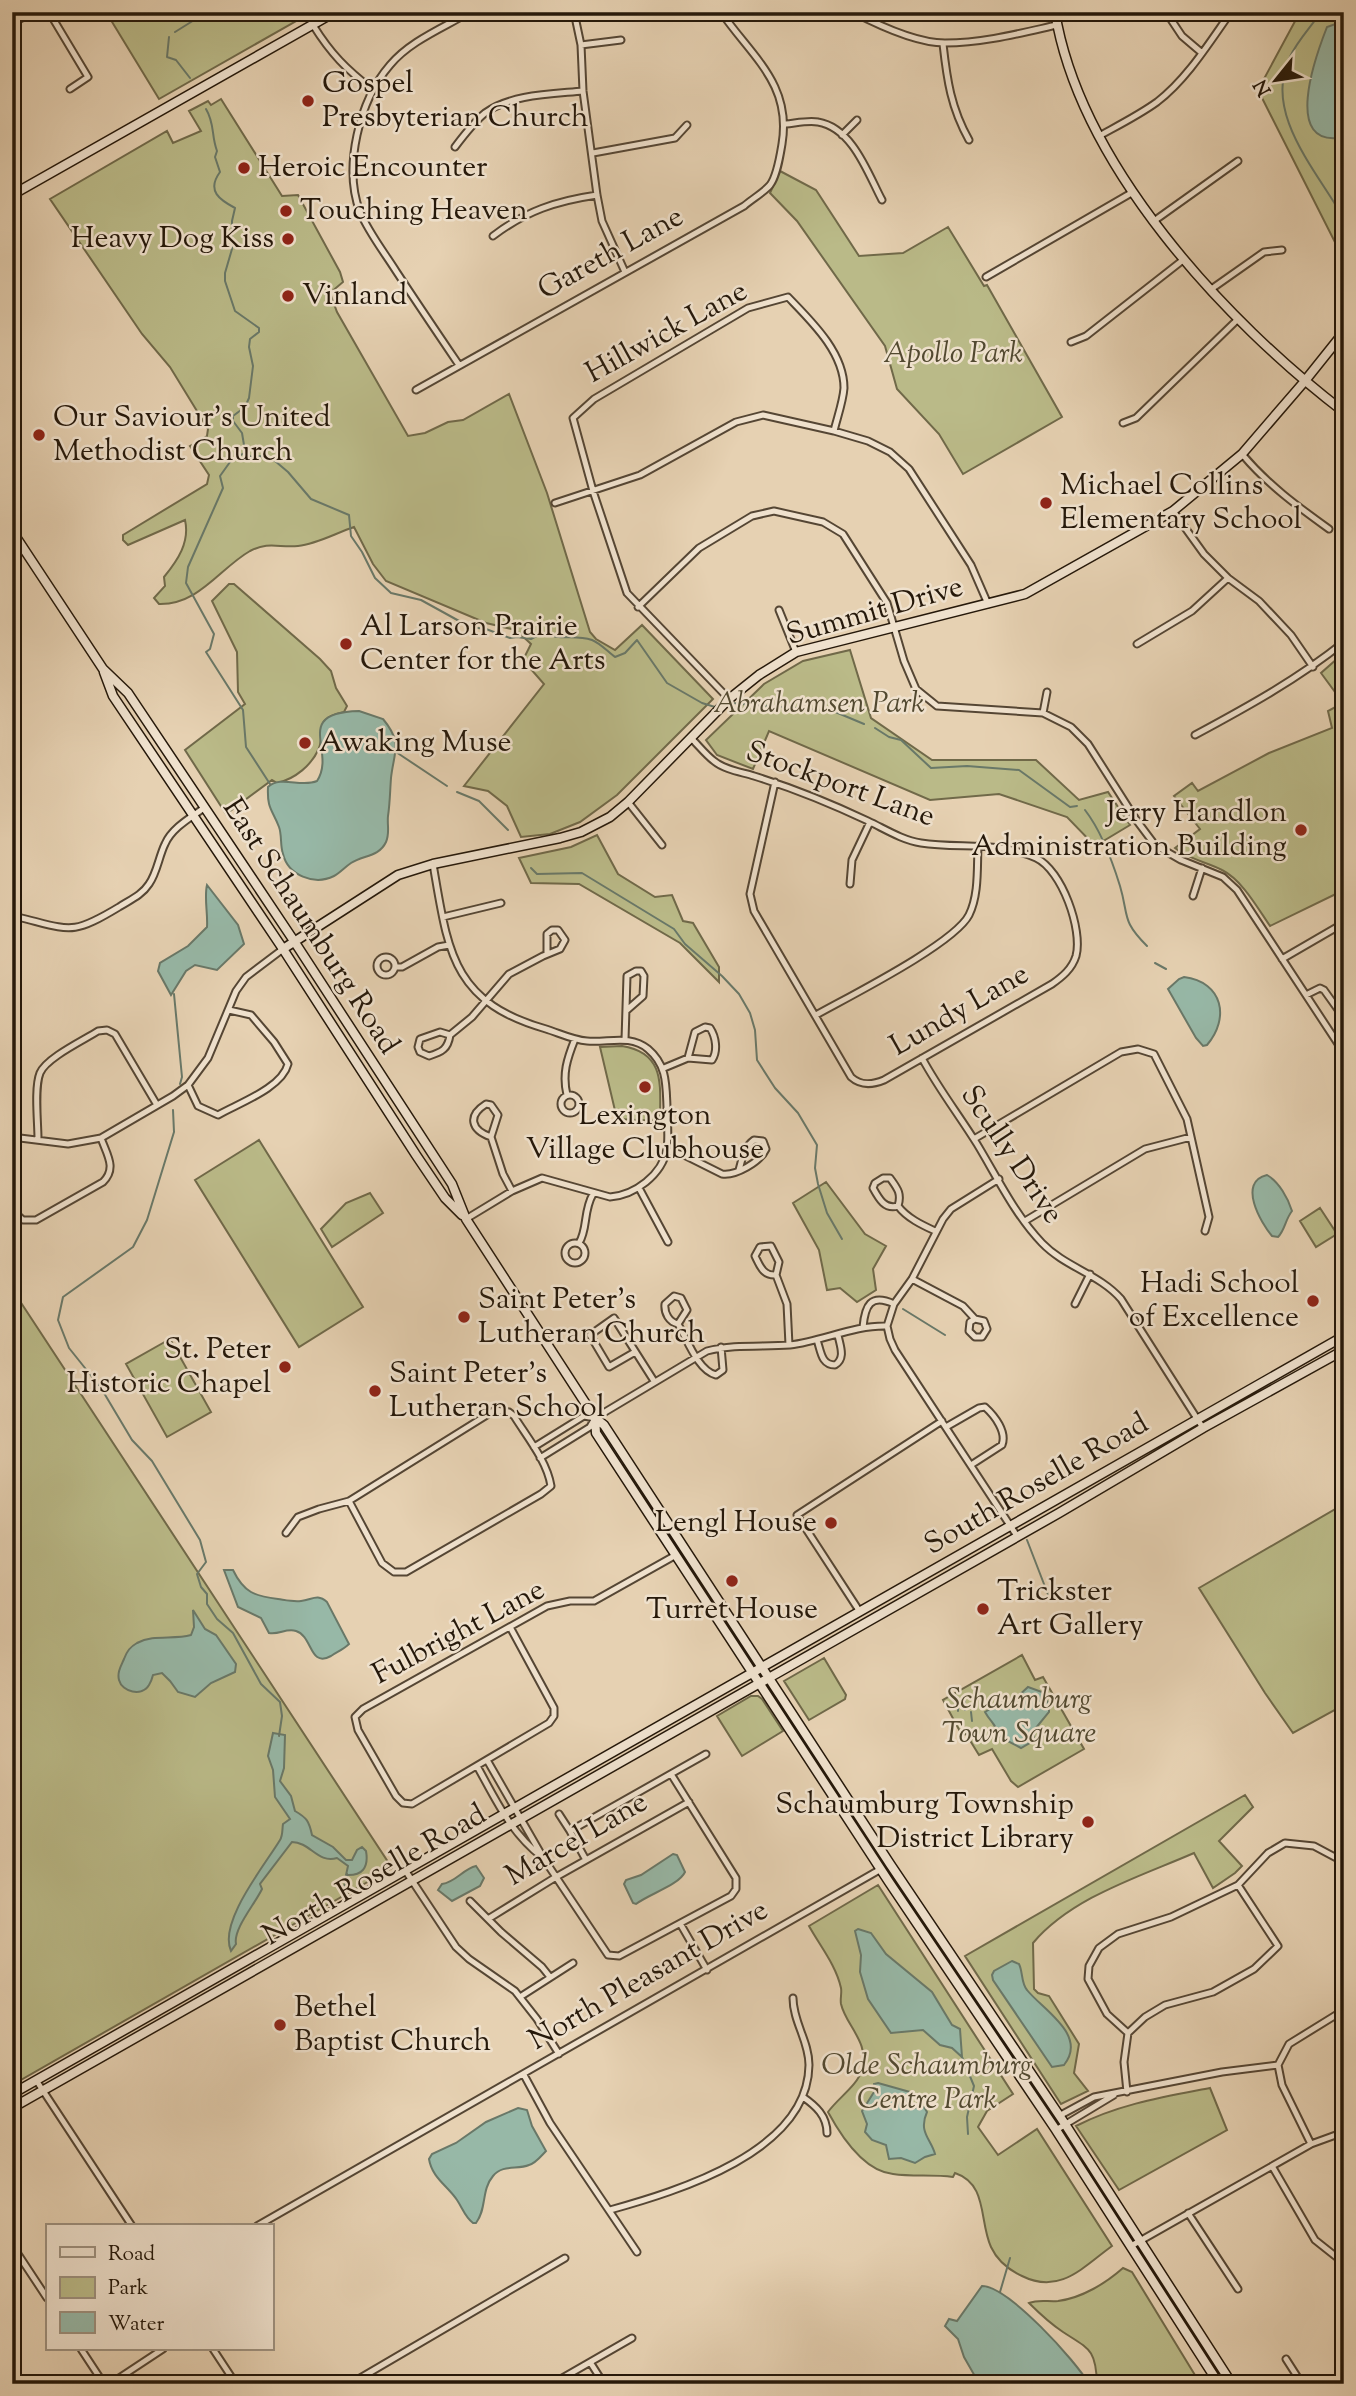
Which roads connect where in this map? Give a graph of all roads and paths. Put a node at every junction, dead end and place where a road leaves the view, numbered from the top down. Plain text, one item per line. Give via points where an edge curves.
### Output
1 (32, 12) edge
2 (49, 12) edge
3 (335, 12) edge
4 (470, 12) edge
5 (574, 12) edge
6 (720, 12) edge
7 (853, 12) edge
8 (1055, 12) edge
9 (1166, 12) edge
10 (1231, 12) edge
11 (12, 24) edge
12 (313, 25) junction
13 (1057, 25) junction
14 (621, 40) dead end
15 (943, 44) junction
16 (581, 45) junction
17 (1202, 53) junction
18 (70, 89) dead end
19 (373, 90) junction
20 (583, 91) junction
21 (857, 120) dead end
22 (786, 124) junction
23 (687, 125) dead end
24 (842, 135) junction
25 (1100, 136) junction
26 (969, 140) dead end
27 (456, 147) dead end
28 (593, 153) junction
29 (1238, 161) dead end
30 (12, 178) edge
31 (1133, 192) junction
32 (16, 193) edge
33 (597, 195) junction
34 (882, 200) dead end
35 (1154, 221) junction
36 (493, 236) dead end
37 (1282, 250) dead end
38 (1183, 260) junction
39 (625, 272) junction
40 (986, 277) dead end
41 (1210, 290) junction
42 (1237, 320) junction
43 (1344, 331) edge
44 (1071, 342) dead end
45 (459, 365) junction
46 (1304, 382) junction
47 (416, 390) dead end
48 (1344, 412) edge
49 (1123, 423) dead end
50 (834, 431) junction
51 (1241, 454) junction
52 (593, 491) junction
53 (555, 503) dead end
54 (1173, 511) junction
55 (1329, 529) dead end
56 (13, 536) edge
57 (1228, 578) junction
58 (988, 604) junction
59 (638, 607) junction
60 (779, 610) dead end
61 (895, 627) junction
62 (1344, 642) edge
63 (1137, 644) dead end
64 (796, 652) junction
65 (1313, 667) junction
66 (103, 669) junction
67 (1047, 692) dead end
68 (729, 699) junction
69 (1043, 713) junction
70 (1195, 735) dead end
71 (692, 739) junction
72 (775, 782) junction
73 (628, 802) junction
74 (205, 808) junction
75 (194, 816) junction
76 (870, 822) junction
77 (662, 845) dead end
78 (978, 846) junction
79 (433, 864) junction
80 (1202, 868) junction
81 (850, 884) dead end
82 (1193, 896) dead end
83 (501, 903) dead end
84 (443, 917) junction
85 (12, 919) edge
86 (1344, 923) edge
87 (294, 942) junction
88 (449, 945) junction
89 (283, 949) junction
90 (547, 954) junction
91 (1076, 957) joint
92 (1282, 959) junction
93 (396, 967) dead end
94 (1306, 995) junction
95 (486, 1001) junction
96 (229, 1010) junction
97 (627, 1010) junction
98 (816, 1016) junction
99 (1344, 1018) edge
100 (450, 1035) junction
101 (575, 1039) junction
102 (625, 1040) junction
103 (1344, 1053) edge
104 (688, 1058) junction
105 (922, 1058) junction
106 (664, 1068) junction
107 (188, 1085) junction
108 (566, 1095) dead end
109 (157, 1105) junction
110 (12, 1137) edge
111 (491, 1137) junction
112 (1191, 1137) junction
113 (101, 1138) junction
114 (38, 1139) junction
115 (974, 1139) junction
116 (667, 1151) junction
117 (739, 1170) junction
118 (999, 1179) junction
119 (639, 1188) junction
120 (512, 1191) junction
121 (593, 1194) junction
122 (898, 1206) junction
123 (12, 1210) edge
124 (466, 1219) junction
125 (1026, 1221) junction
126 (935, 1231) junction
127 (1205, 1231) dead end
128 (668, 1242) dead end
129 (579, 1243) dead end
130 (1090, 1274) junction
131 (776, 1275) junction
132 (912, 1279) junction
133 (894, 1304) junction
134 (1075, 1304) dead end
135 (975, 1319) dead end
136 (678, 1324) junction
137 (887, 1326) junction
138 (863, 1327) junction
139 (838, 1335) junction
140 (1344, 1336) edge
141 (817, 1340) junction
142 (789, 1345) junction
143 (721, 1347) junction
144 (1344, 1350) edge
145 (635, 1352) junction
146 (696, 1356) junction
147 (654, 1381) junction
148 (595, 1418) junction
149 (1197, 1420) junction
150 (944, 1424) junction
151 (1203, 1429) junction
152 (534, 1447) junction
153 (540, 1458) junction
154 (971, 1465) junction
155 (349, 1501) junction
156 (1011, 1526) junction
157 (286, 1533) dead end
158 (1017, 1536) junction
159 (676, 1555) junction
160 (860, 1612) junction
161 (510, 1627) junction
162 (763, 1667) junction
163 (753, 1673) junction
164 (769, 1678) junction
165 (760, 1683) junction
166 (705, 1754) dead end
167 (486, 1760) junction
168 (477, 1766) junction
169 (671, 1774) junction
170 (689, 1802) junction
171 (514, 1808) junction
172 (504, 1814) junction
173 (559, 1814) dead end
174 (521, 1819) junction
175 (511, 1825) junction
176 (570, 1831) junction
177 (544, 1859) junction
178 (586, 1860) junction
179 (1344, 1862) edge
180 (881, 1869) junction
181 (405, 1870) junction
182 (556, 1877) junction
183 (412, 1880) junction
184 (1238, 1885) junction
185 (470, 1901) dead end
186 (488, 1919) junction
187 (681, 1924) junction
188 (573, 1963) dead end
189 (707, 1970) junction
190 (550, 1977) junction
191 (520, 1997) junction
192 (793, 1998) dead end
193 (1344, 2010) edge
194 (1128, 2033) junction
195 (559, 2054) junction
196 (1278, 2065) junction
197 (524, 2075) junction
198 (36, 2080) junction
199 (42, 2091) junction
200 (1127, 2092) junction
201 (12, 2094) edge
202 (803, 2097) junction
203 (12, 2108) edge
204 (1062, 2120) junction
205 (1051, 2122) junction
206 (1056, 2130) junction
207 (1344, 2132) edge
208 (827, 2133) dead end
209 (1311, 2144) junction
210 (1272, 2166) junction
211 (610, 2210) junction
212 (1188, 2213) junction
213 (131, 2224) edge
214 (261, 2224) edge
215 (1140, 2241) junction
216 (12, 2245) edge
217 (1131, 2246) junction
218 (637, 2252) dead end
219 (565, 2258) dead end
220 (1344, 2263) edge
221 (1238, 2289) dead end
222 (46, 2296) edge
223 (632, 2338) dead end
224 (82, 2350) edge
225 (161, 2350) edge
226 (213, 2350) edge
227 (1286, 2360) dead end
228 (590, 2362) junction
229 (362, 2381) edge
230 (104, 2384) edge
231 (110, 2384) edge
232 (236, 2384) edge
233 (350, 2384) edge
234 (552, 2384) edge
235 (604, 2384) edge
236 (1219, 2384) edge
237 (1232, 2384) edge
238 (1302, 2384) edge

1 - 11 street
2 - 18 street via 88,77
3 - 12 main road
4 - 19 street via 412,45 390,65
5 - 16 street
6 - 22 street via 779,92
7 - 15 street via 883,28
8 - 13 main road
9 - 17 street via 1182,36
10 - 17 street
12 - 19 street via 345,68
12 - 32 main road
13 - 15 street
13 - 25 main road via 1069,67
14 - 16 street
15 - 26 street via 948,88
16 - 20 street
17 - 25 street via 1157,102
19 - 45 street via 355,147 360,210
20 - 27 street via 539,95 487,112
20 - 28 street
21 - 24 street
22 - 24 street via 819,122
22 - 39 street, Gareth Lane via 770,185 744,206
23 - 28 street via 675,138
24 - 34 street
25 - 31 main road
28 - 33 street
29 - 35 street
30 - 32 street
31 - 35 main road
31 - 40 street
33 - 36 street via 560,200
33 - 39 street via 602,221
35 - 38 main road
37 - 41 street via 1264,252
38 - 41 main road
38 - 44 street via 1086,336
39 - 45 street, Gareth Lane
41 - 42 main road
42 - 46 main road
42 - 49 street via 1136,418
43 - 46 main road, Summit Drive
45 - 47 street, Gareth Lane
46 - 48 main road
46 - 51 main road, Summit Drive
50 - 52 street via 763,415 736,422 640,475
50 - 52 street, Hillwick Lane via 844,390 841,367 814,324 788,297 748,308 594,399 573,418
50 - 58 street via 890,452 909,469 971,565
51 - 54 main road, Summit Drive
51 - 55 street via 1282,494
52 - 53 street
52 - 59 street via 627,593
54 - 57 street
54 - 58 main road, Summit Drive via 1025,594
56 - 66 main road, East Schaumburg Road
57 - 63 street via 1192,611
57 - 65 street via 1259,601
58 - 61 main road, Summit Drive
59 - 61 street via 699,548 752,516 774,511 823,522 843,534 887,603
59 - 68 street
60 - 64 street
61 - 64 main road, Summit Drive
61 - 69 street via 916,690 937,706
62 - 65 street
64 - 68 main road, Summit Drive
65 - 70 street
66 - 74 main road, East Schaumburg Road via 128,693
66 - 75 main road, East Schaumburg Road via 113,696
67 - 69 street
68 - 71 main road, Summit Drive
69 - 80 street via 1071,727 1088,744 1155,845
71 - 72 street, Stockport Lane via 724,767
71 - 73 main road, Summit Drive
72 - 76 street, Stockport Lane
72 - 98 street via 750,894 754,911
73 - 77 street
73 - 79 main road, Summit Drive via 610,817 570,835
74 - 75 street
74 - 87 main road, East Schaumburg Road
75 - 85 street via 166,841 150,883 101,918 78,929
75 - 89 main road, East Schaumburg Road
76 - 78 street, Stockport Lane via 918,843
76 - 81 street via 852,860
78 - 91 street, Stockport Lane via 1035,857 1050,867 1062,886 1075,926
78 - 98 street via 973,904 961,926 941,943
79 - 84 street
79 - 87 main road, Summit Drive via 398,875
80 - 82 street
80 - 92 street via 1223,877 1237,890
83 - 84 street
84 - 88 street
86 - 92 street
87 - 89 main road, Summit Drive
87 - 124 main road, East Schaumburg Road via 452,1184
88 - 93 street
88 - 95 street via 461,975
89 - 96 street via 246,977
89 - 124 main road, East Schaumburg Road via 445,1198
90 - 90 street via 564,944 558,930 547,934
90 - 95 street via 509,974
91 - 105 street, Lundy Lane via 1052,984
92 - 94 street
94 - 99 street via 1324,990
94 - 103 street
95 - 100 street
95 - 101 street via 515,1019
96 - 107 street via 208,1058
96 - 107 street via 251,1015 288,1064 285,1073 277,1083 218,1115 198,1106
97 - 97 street via 643,996 641,971 627,976
97 - 102 street
98 - 105 street, Lundy Lane via 856,1082 874,1084
100 - 100 street via 440,1032 424,1037 420,1052 429,1056 444,1051
101 - 102 street
101 - 108 street via 565,1067
102 - 106 street via 647,1048
104 - 104 street via 714,1058 710,1028 695,1032
104 - 106 street
105 - 115 street, Scully Drive
106 - 116 street
107 - 109 street
109 - 113 street
109 - 114 street via 116,1034 98,1031 40,1071
110 - 114 street
111 - 111 street via 498,1115 486,1104 479,1108 474,1126
111 - 120 street
112 - 115 street via 1179,1100 1154,1054 1139,1049 1121,1052
112 - 125 street via 1145,1149
112 - 127 street via 1209,1216
113 - 114 street via 68,1144
113 - 123 street via 111,1166 103,1182 36,1220 23,1220
115 - 118 street, Scully Drive
116 - 117 street via 722,1174
116 - 119 street
117 - 117 street via 762,1156 766,1149 762,1142 750,1143
118 - 125 street, Scully Drive
118 - 126 street via 951,1209
119 - 121 street via 620,1196
119 - 128 street
120 - 121 street via 542,1178
120 - 124 street
121 - 129 street
122 - 122 street via 901,1196 890,1178 877,1181 873,1188 886,1206
122 - 126 street
124 - 148 main road, East Schaumburg Road
125 - 130 street, Scully Drive via 1054,1254
126 - 132 street
130 - 134 street
130 - 149 street, Scully Drive via 1121,1299
131 - 131 street via 779,1262 771,1246 760,1247 754,1256 763,1271
131 - 142 street via 787,1304
132 - 133 street
132 - 135 street via 963,1306
133 - 137 street
133 - 138 street via 873,1301 866,1308
136 - 136 street via 687,1310 681,1298 674,1296 665,1310
136 - 146 street
137 - 138 street
137 - 150 street via 895,1350
138 - 139 street
139 - 141 street
139 - 141 street via 842,1354 835,1365 823,1359
140 - 149 main road, South Roselle Road
141 - 142 street
142 - 143 street
143 - 146 street
143 - 146 street via 723,1370 716,1375 706,1372
144 - 151 main road, South Roselle Road
145 - 145 street via 614,1318 590,1335 609,1367
145 - 147 street
146 - 147 street
147 - 148 street
148 - 152 street via 584,1416
148 - 153 street via 590,1427
148 - 159 main road, East Schaumburg Road via 596,1433
148 - 162 main road, East Schaumburg Road via 604,1425
149 - 151 street, Scully Drive
149 - 156 main road, South Roselle Road
150 - 154 street
150 - 154 street via 979,1408 991,1412 1004,1440
150 - 160 street via 797,1515
151 - 158 main road, South Roselle Road
152 - 153 street
152 - 155 street via 514,1416 495,1410
153 - 155 street via 550,1477 547,1491 406,1572 394,1572 382,1563
154 - 156 street
155 - 157 street via 298,1517
156 - 158 street
156 - 160 main road, South Roselle Road
158 - 164 main road, South Roselle Road
159 - 161 street, Fulbright Lane via 594,1601 547,1605
159 - 163 main road, East Schaumburg Road
160 - 162 main road, South Roselle Road
161 - 167 street via 554,1708 554,1716
161 - 168 street, Fulbright Lane via 355,1717 358,1730 402,1803 412,1804
162 - 163 main road, South Roselle Road
162 - 164 main road, East Schaumburg Road
163 - 165 main road, East Schaumburg Road
163 - 171 main road, North Roselle Road
164 - 165 main road, South Roselle Road
164 - 204 main road, East Schaumburg Road
165 - 174 main road, North Roselle Road
165 - 180 main road, East Schaumburg Road
166 - 169 street
167 - 168 street
167 - 171 street
168 - 172 street
169 - 170 street
169 - 176 street
170 - 178 street, Marcel Lane
170 - 187 street via 736,1878 737,1887
171 - 172 main road, North Roselle Road
171 - 174 street
172 - 175 street
172 - 181 main road, North Roselle Road
173 - 176 street
174 - 175 main road, North Roselle Road
174 - 177 street
175 - 177 street
175 - 183 main road, North Roselle Road
176 - 178 street
177 - 182 street
178 - 182 street, Marcel Lane
179 - 184 street via 1314,1846 1285,1843 1268,1853
180 - 189 street, North Pleasant Drive
180 - 205 main road, East Schaumburg Road
181 - 183 street
181 - 198 main road, North Roselle Road
182 - 186 street, Marcel Lane
182 - 187 street via 608,1955 619,1956
183 - 191 street via 460,1951
183 - 199 main road, North Roselle Road
184 - 194 street via 1278,1946 1254,1969 1213,1992 1165,2005
184 - 194 street via 1171,1917 1118,1934 1099,1948 1088,1979 1107,2014
185 - 186 street
186 - 190 street
187 - 189 street
188 - 190 street
189 - 195 street, North Pleasant Drive
190 - 191 street
191 - 195 street
192 - 202 street via 809,2063
193 - 196 street via 1289,2044
194 - 200 street via 1124,2062
195 - 197 street, North Pleasant Drive
196 - 200 street
196 - 209 street via 1282,2085
197 - 211 street via 550,2123
197 - 214 street, North Pleasant Drive
198 - 199 street
198 - 201 main road, North Roselle Road
199 - 203 main road, North Roselle Road
199 - 213 street
200 - 204 street
202 - 208 street via 824,2117
202 - 211 street via 779,2129 734,2164 667,2194
204 - 205 street
204 - 206 street
204 - 215 main road, East Schaumburg Road
205 - 206 main road, East Schaumburg Road
206 - 217 main road, East Schaumburg Road
207 - 209 street
209 - 210 street
210 - 212 street
210 - 220 street via 1315,2240
211 - 218 street
212 - 215 street
212 - 221 street
215 - 217 street
215 - 237 main road, East Schaumburg Road
216 - 222 street
217 - 236 main road, East Schaumburg Road
219 - 229 street
223 - 228 street
224 - 230 street
225 - 231 street
226 - 232 street
227 - 238 street
228 - 234 street
228 - 235 street
229 - 233 street

